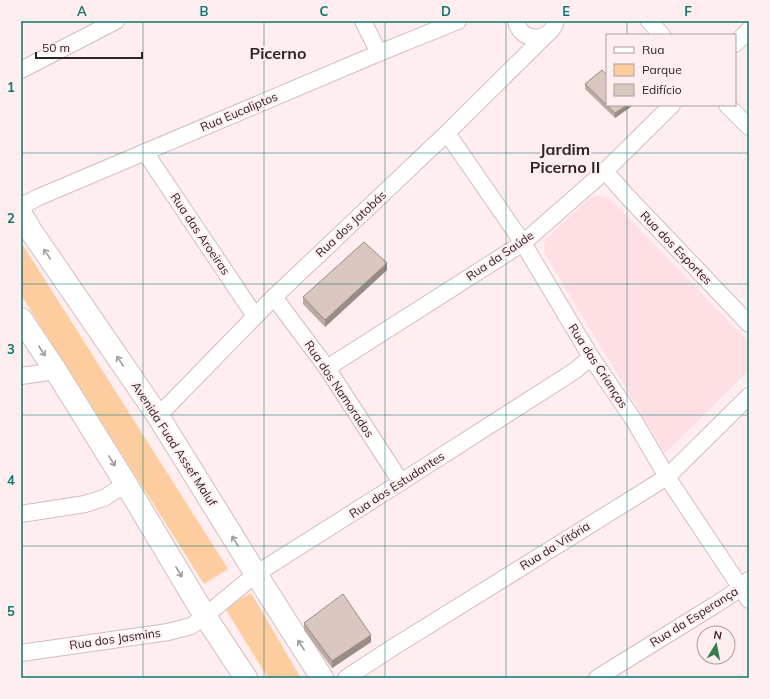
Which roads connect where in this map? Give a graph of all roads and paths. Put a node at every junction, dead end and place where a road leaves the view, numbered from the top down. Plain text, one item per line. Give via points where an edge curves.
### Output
1 (116, 21) edge
2 (363, 21) edge
3 (458, 21) edge
4 (516, 21) edge
5 (649, 21) edge
6 (555, 25) edge
7 (749, 30) edge
8 (661, 34) edge
9 (736, 43) edge
10 (379, 53) junction
11 (21, 70) edge
12 (671, 106) edge
13 (728, 106) edge
14 (749, 127) edge
15 (447, 133) junction
16 (145, 152) junction
17 (605, 171) junction
18 (21, 206) edge
19 (21, 214) edge
20 (523, 243) junction
21 (274, 297) junction
22 (255, 316) junction
23 (21, 318) edge
24 (749, 324) edge
25 (590, 357) junction
26 (327, 368) junction
27 (56, 371) junction
28 (21, 376) edge
29 (749, 396) edge
30 (158, 416) junction
31 (667, 477) junction
32 (402, 482) junction
33 (126, 484) junction
34 (21, 514) edge
35 (256, 574) junction
36 (746, 589) edge
37 (205, 616) junction
38 (21, 653) edge
39 (246, 678) edge
40 (322, 678) edge
41 (346, 678) edge
42 (597, 678) edge

1 - 11 street
2 - 10 street
3 - 10 street, Rua Eucaliptos
4 - 6 street via 524,34 536,38 542,37
5 - 8 street
6 - 15 street, Rua dos Jatobás
7 - 9 street
10 - 16 street, Rua Eucaliptos
12 - 17 street, Rua da Saúde
13 - 14 street
15 - 20 street, Rua das Crianças
15 - 21 street, Rua dos Jatobás
16 - 18 street, Rua Eucaliptos
16 - 22 street, Rua das Aroeiras
17 - 20 street, Rua da Saúde
17 - 24 street, Rua dos Esportes
30 -> 19 main road, Avenida Fuad Assef Maluf
20 - 25 street, Rua das Crianças
20 - 26 street, Rua da Saúde
21 - 22 street, Rua dos Jatobás
21 - 26 street, Rua dos Namorados
22 - 30 street, Rua dos Jatobás
23 -> 27 main road
25 - 31 street, Rua das Crianças via 635,422
25 - 32 street, Rua dos Estudantes via 576,370
26 - 32 street, Rua dos Namorados
27 - 28 street
27 -> 33 main road
29 - 31 street, Rua da Vitória
35 -> 30 main road, Avenida Fuad Assef Maluf
31 - 36 street, Rua das Crianças
31 - 41 street, Rua da Vitória
32 - 35 street, Rua dos Estudantes
33 - 34 street via 104,498 85,504
33 -> 37 main road
35 - 37 street, Rua dos Estudantes
40 -> 35 main road, Avenida Fuad Assef Maluf
36 - 42 street, Rua da Esperança
37 - 38 street, Rua dos Jasmins via 191,626 168,632
37 - 39 main road

